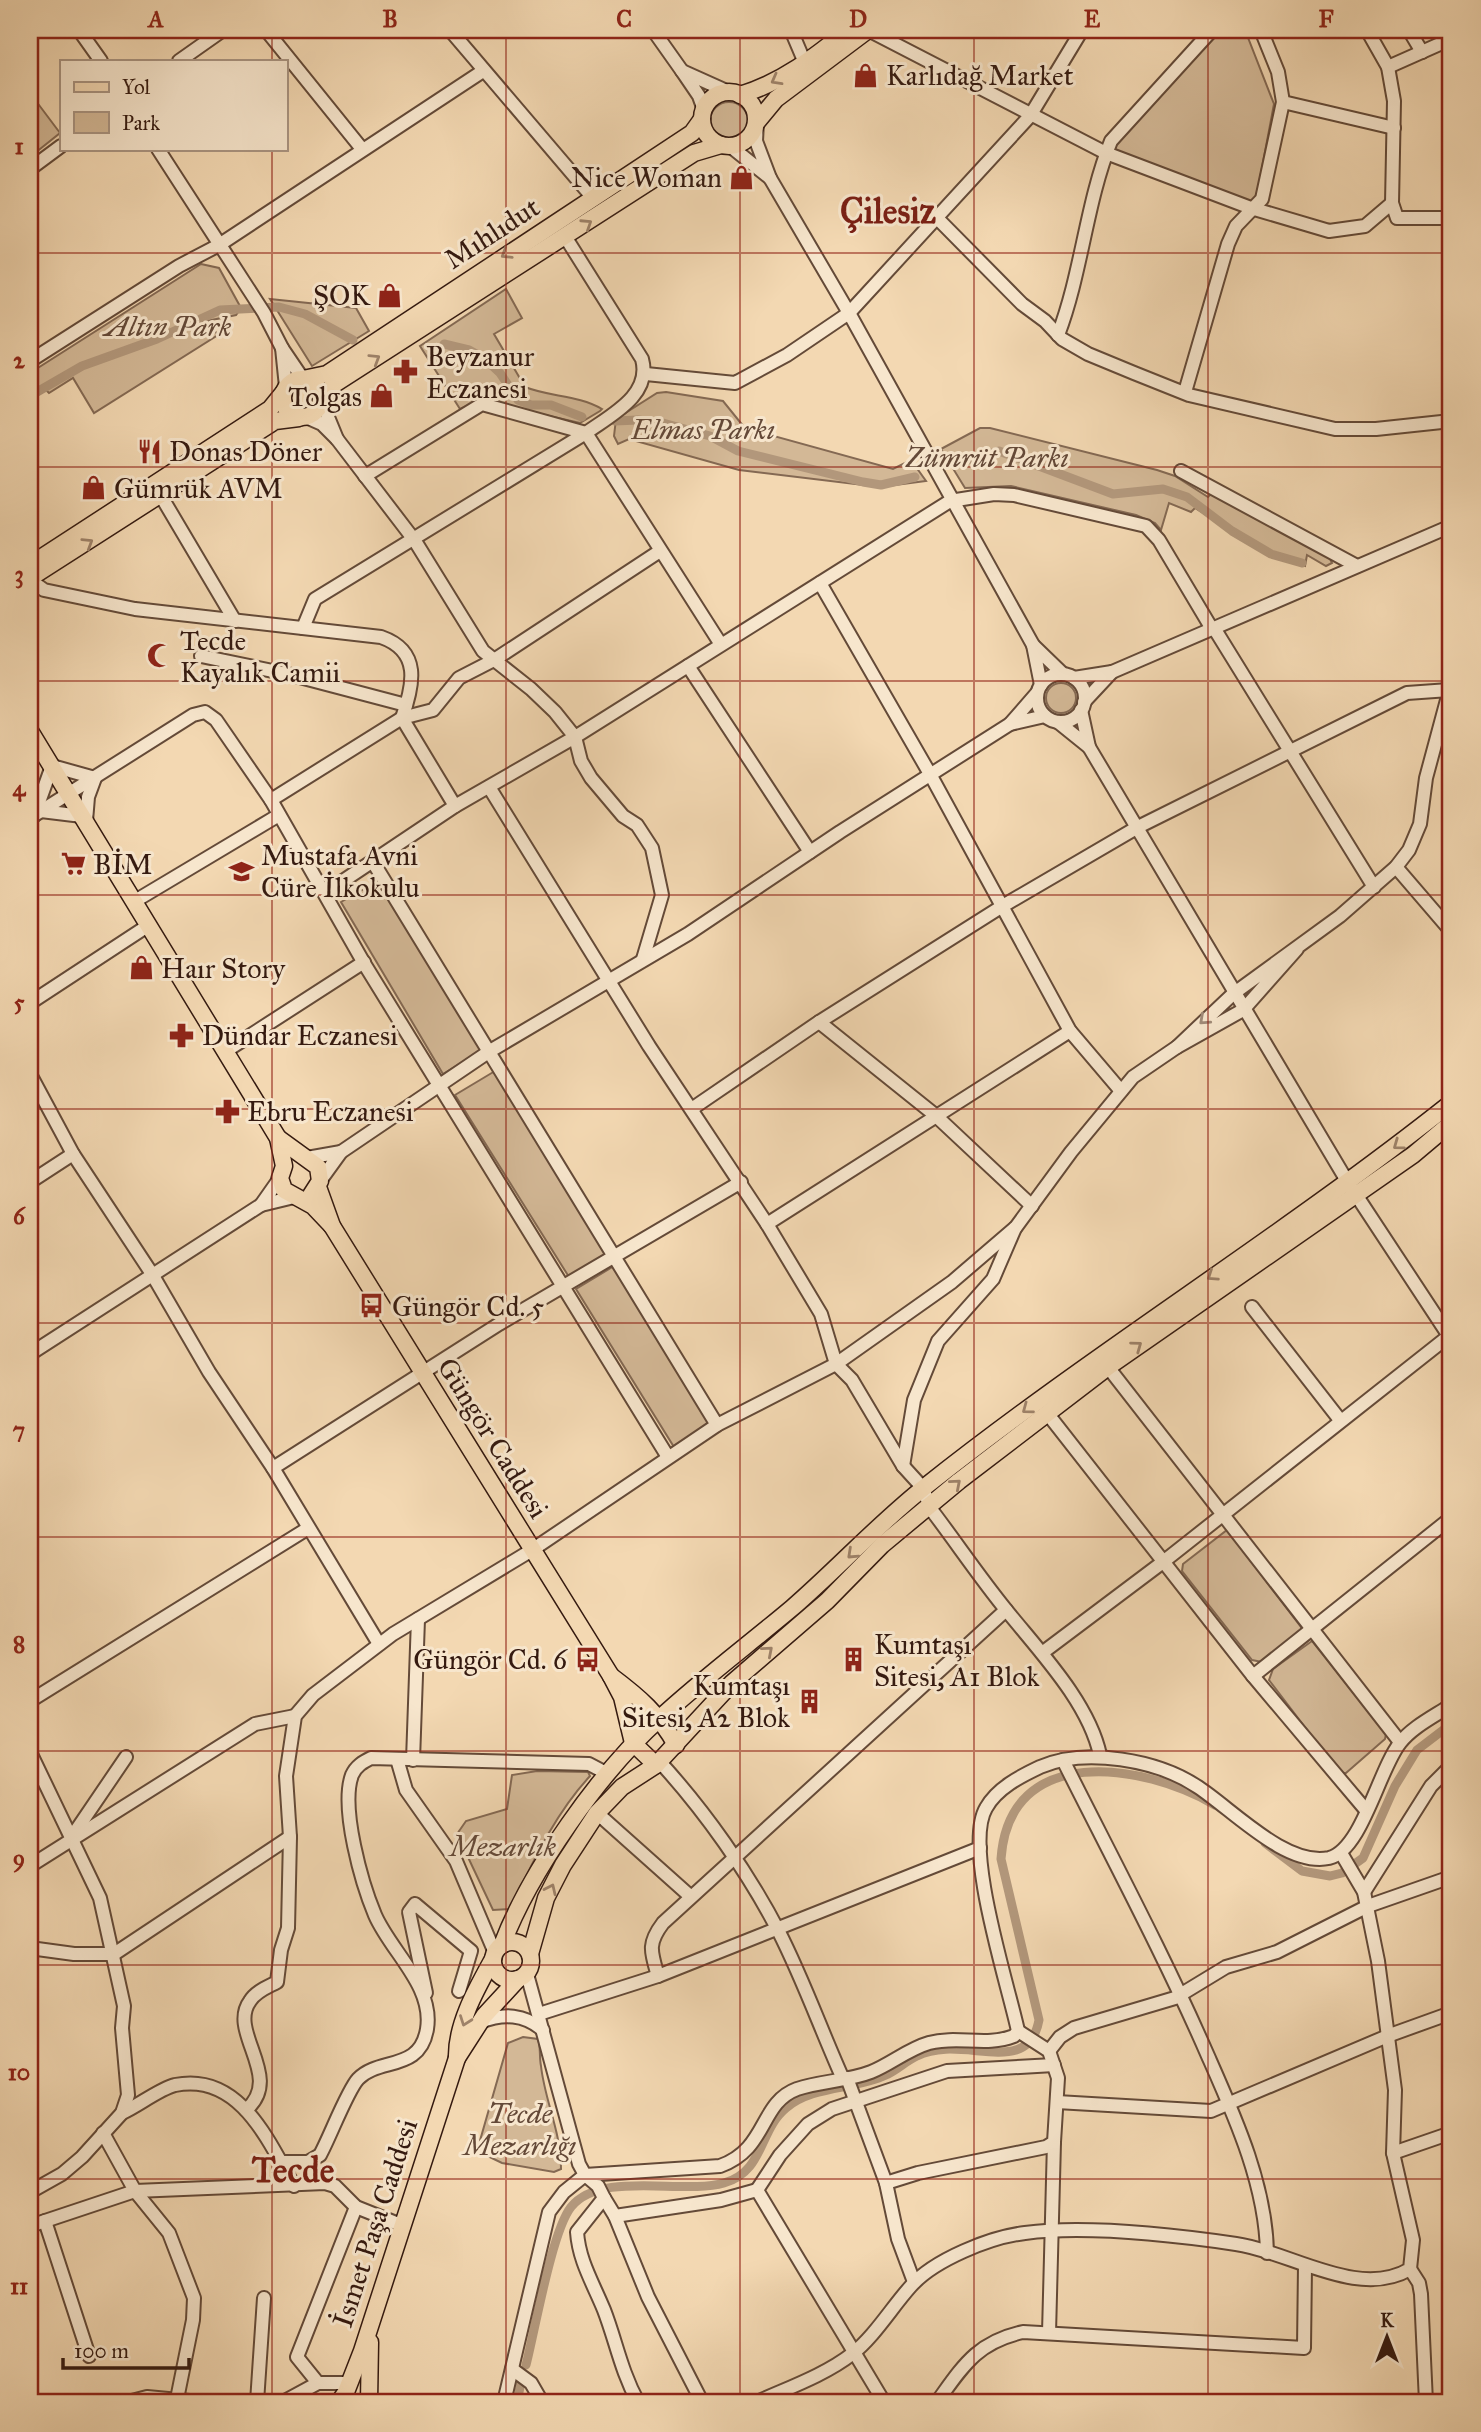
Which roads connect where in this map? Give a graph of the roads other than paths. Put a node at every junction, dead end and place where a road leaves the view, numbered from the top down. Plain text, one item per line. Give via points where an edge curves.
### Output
1 (79, 30) edge
2 (223, 30) edge
3 (266, 30) edge
4 (450, 30) edge
5 (653, 30) edge
6 (791, 30) edge
7 (848, 30) edge
8 (868, 30) edge
9 (1082, 30) edge
10 (1212, 30) edge
11 (1261, 30) edge
12 (1367, 30) edge
13 (1409, 30) edge
14 (1451, 39) edge
15 (1422, 52) junction
16 (99, 60) edge
17 (179, 60) edge
18 (805, 63) junction
19 (1388, 67) junction
20 (483, 71) junction
21 (682, 71) junction
22 (736, 94) junction
23 (1283, 102) junction
24 (703, 114) junction
25 (1030, 116) junction
26 (758, 122) junction
27 (1394, 128) junction
28 (725, 146) junction
29 (60, 147) edge
30 (362, 149) junction
31 (159, 150) edge
32 (1106, 153) junction
33 (30, 169) edge
34 (770, 178) junction
35 (1451, 187) edge
36 (1451, 197) edge
37 (594, 199) junction
38 (1392, 202) junction
39 (1251, 208) junction
40 (937, 218) junction
41 (1451, 218) edge
42 (566, 238) junction
43 (219, 245) junction
44 (849, 313) junction
45 (1058, 335) junction
46 (282, 348) junction
47 (30, 361) edge
48 (646, 374) junction
49 (303, 379) junction
50 (284, 390) junction
51 (1185, 392) junction
52 (321, 400) junction
53 (302, 418) junction
54 (1451, 421) edge
55 (586, 433) junction
56 (337, 439) junction
57 (1181, 471) dead end
58 (365, 476) junction
59 (161, 496) junction
60 (950, 501) junction
61 (1451, 526) edge
62 (415, 541) junction
63 (660, 551) junction
64 (30, 565) edge
65 (1357, 566) junction
66 (30, 579) edge
67 (820, 583) junction
68 (235, 621) junction
69 (303, 628) junction
70 (1213, 629) junction
71 (720, 643) junction
72 (1033, 645) junction
73 (201, 656) dead end
74 (494, 660) junction
75 (688, 666) junction
76 (1112, 672) junction
77 (1068, 676) junction
78 (1450, 687) edge
79 (1039, 689) junction
80 (406, 705) junction
81 (1083, 706) junction
82 (1045, 716) junction
83 (402, 718) junction
84 (1058, 722) junction
85 (1010, 724) junction
86 (30, 731) edge
87 (575, 737) junction
88 (1090, 747) junction
89 (1293, 752) junction
90 (52, 766) junction
91 (930, 775) junction
92 (95, 778) junction
93 (489, 787) junction
94 (69, 793) junction
95 (271, 800) junction
96 (455, 806) junction
97 (35, 815) edge
98 (279, 815) junction
99 (84, 819) junction
100 (1138, 827) junction
101 (810, 852) junction
102 (373, 862) junction
103 (1396, 867) junction
104 (1374, 887) junction
105 (325, 892) junction
106 (135, 901) junction
107 (1001, 907) junction
108 (149, 925) junction
109 (1451, 931) edge
110 (1297, 949) junction
111 (643, 959) junction
112 (364, 962) junction
113 (609, 981) junction
114 (1233, 994) junction
115 (30, 1003) edge
116 (1243, 1010) junction
117 (819, 1022) junction
118 (1070, 1031) junction
119 (1177, 1047) junction
120 (226, 1051) junction
121 (490, 1051) junction
122 (30, 1074) edge
123 (440, 1085) junction
124 (1121, 1091) junction
125 (1451, 1103) edge
126 (693, 1108) junction
127 (935, 1115) junction
128 (1451, 1123) edge
129 (278, 1138) junction
130 (341, 1152) junction
131 (73, 1154) junction
132 (304, 1158) junction
133 (282, 1172) junction
134 (30, 1182) edge
135 (741, 1182) junction
136 (319, 1184) junction
137 (1352, 1187) junction
138 (298, 1197) junction
139 (261, 1205) junction
140 (1032, 1206) junction
141 (767, 1224) junction
142 (332, 1226) junction
143 (1016, 1227) junction
144 (615, 1254) junction
145 (152, 1274) junction
146 (562, 1285) junction
147 (1252, 1307) dead end
148 (1450, 1337) edge
149 (30, 1354) edge
150 (1103, 1361) junction
151 (836, 1364) junction
152 (422, 1374) junction
153 (1047, 1413) junction
154 (1340, 1420) junction
155 (717, 1425) junction
156 (668, 1457) junction
157 (903, 1466) junction
158 (273, 1468) junction
159 (923, 1488) junction
160 (930, 1508) junction
161 (1223, 1512) junction
162 (1451, 1518) edge
163 (307, 1529) junction
164 (532, 1550) junction
165 (1163, 1562) junction
166 (1006, 1610) junction
167 (418, 1619) junction
168 (1312, 1630) junction
169 (379, 1644) junction
170 (1042, 1653) junction
171 (611, 1676) junction
172 (1253, 1676) junction
173 (30, 1702) edge
174 (1451, 1705) edge
175 (295, 1716) junction
176 (660, 1717) junction
177 (1400, 1742) junction
178 (634, 1743) junction
179 (676, 1745) junction
180 (30, 1752) edge
181 (1100, 1755) junction
182 (126, 1757) dead end
183 (397, 1759) junction
184 (413, 1760) junction
185 (1063, 1760) junction
186 (658, 1763) junction
187 (1451, 1766) edge
188 (608, 1774) junction
189 (1366, 1809) junction
190 (597, 1813) junction
191 (290, 1837) junction
192 (71, 1839) junction
193 (980, 1848) junction
194 (1343, 1857) junction
195 (733, 1858) junction
196 (30, 1866) edge
197 (1451, 1877) edge
198 (1364, 1892) junction
199 (690, 1896) junction
200 (1368, 1906) junction
201 (778, 1930) junction
202 (30, 1948) edge
203 (496, 1952) junction
204 (114, 1954) junction
205 (530, 1954) junction
206 (522, 1976) junction
207 (658, 1976) junction
208 (459, 1991) dead end
209 (1181, 1994) junction
210 (428, 2004) junction
211 (1451, 2013) edge
212 (539, 2014) junction
213 (480, 2022) junction
214 (544, 2030) junction
215 (1018, 2031) junction
216 (1390, 2035) junction
217 (1049, 2051) junction
218 (457, 2058) junction
219 (1054, 2065) junction
220 (849, 2086) junction
221 (1057, 2102) junction
222 (1230, 2104) junction
223 (246, 2110) junction
224 (122, 2113) junction
225 (103, 2133) junction
226 (1451, 2133) edge
227 (1054, 2142) junction
228 (1393, 2153) junction
229 (280, 2162) junction
230 (585, 2175) junction
231 (886, 2183) junction
232 (293, 2186) junction
233 (758, 2190) junction
234 (30, 2192) edge
235 (135, 2192) junction
236 (601, 2192) junction
237 (356, 2207) junction
238 (615, 2216) junction
239 (45, 2221) junction
240 (401, 2225) junction
241 (30, 2226) edge
242 (1051, 2232) junction
243 (1267, 2253) junction
244 (1305, 2266) junction
245 (1410, 2269) junction
246 (914, 2282) junction
247 (264, 2298) dead end
248 (370, 2328) junction
249 (1049, 2333) junction
250 (853, 2354) junction
251 (89, 2356) dead end
252 (512, 2369) junction
253 (317, 2383) junction
254 (350, 2383) junction
255 (177, 2399) junction
256 (128, 2402) edge
257 (200, 2402) edge
258 (257, 2402) edge
259 (283, 2402) edge
260 (339, 2402) edge
261 (369, 2402) edge
262 (504, 2402) edge
263 (542, 2402) edge
264 (638, 2402) edge
265 (702, 2402) edge
266 (757, 2402) edge
267 (884, 2402) edge
268 (937, 2402) edge
269 (1426, 2402) edge

1 - 16 street
2 - 17 street
3 - 30 street
4 - 20 street
5 - 21 street
6 - 18 street
7 - 18 main road
8 - 25 street
8 - 26 main road via 776,99
9 - 25 street
10 - 32 street via 1111,141
11 - 23 street via 1278,72
12 - 19 street
13 - 15 street
14 - 15 street
15 - 19 street
18 -> 22 main road via 757,90
19 - 27 street
20 - 30 street
20 - 37 street
21 - 22 street
21 - 24 street via 699,96
22 - 24 main road via 715,97
22 - 26 main road via 753,108
23 - 27 street
23 - 39 street via 1262,199
24 - 28 main road via 707,135
24 - 37 main road, Mıhlıdut via 692,134
25 - 32 street
25 - 40 street
26 - 28 main road via 746,140
26 - 34 street via 756,141
27 - 38 street
28 - 34 street
42 -> 28 main road, Mıhlıdut via 694,153
29 - 33 street
30 - 43 street
31 - 43 street
32 - 39 street
32 - 45 street
34 - 44 street
35 - 36 street
37 -> 49 main road, Mıhlıdut via 327,374
38 - 39 street via 1365,226 1329,231
38 - 41 street via 1397,218
39 - 51 street via 1228,244
40 - 44 street
40 - 45 street
42 - 48 street via 642,359
52 -> 42 main road, Mıhlıdut via 334,385
43 - 46 street
43 - 47 street
44 - 48 street via 735,383
44 - 60 street
45 - 51 street via 1088,354
46 - 49 street
46 - 50 street
48 - 55 street via 642,386 620,408
49 - 50 main road
49 - 52 main road via 318,388
50 - 53 main road via 287,412
50 - 64 main road via 270,410
51 - 54 street via 1335,429
52 - 53 main road via 316,411
52 - 56 street
53 - 56 street via 322,424
53 - 59 main road via 275,421
55 - 58 street via 482,404
55 - 62 street
55 - 63 street
56 - 58 street
57 - 65 street
58 - 62 street
66 -> 59 main road
59 - 68 street
60 - 67 street
60 - 70 street via 1014,495 1146,526
60 - 72 street
61 - 65 street
62 - 69 street via 314,600
62 - 74 street via 483,651
63 - 71 street
63 - 74 street
65 - 70 street
66 - 68 street via 44,590 135,609
67 - 71 street
67 - 91 street
68 - 69 street
69 - 80 street via 381,636 396,642 408,657 411,674
70 - 76 street
70 - 89 street
71 - 75 street
72 - 77 street
72 - 79 street
73 - 80 street
74 - 83 street via 459,678 433,710
74 - 87 street via 531,689
75 - 87 street
75 - 101 street
76 - 77 street
76 - 81 street
77 - 79 street via 1049,677
77 - 81 street via 1082,687
78 - 89 street via 1407,693
78 - 103 street via 1426,778 1420,824
79 - 82 street via 1038,705
79 - 85 street
80 - 83 street
81 - 84 street via 1071,720
81 - 88 street
82 - 84 street
82 - 85 street
83 - 95 street
83 - 96 street
84 - 88 street
85 - 91 street
86 - 90 main road
87 - 93 street
87 - 111 street via 591,778 623,816 637,825 658,866 662,895
88 - 100 street
89 - 100 street
89 - 104 street
90 - 92 street
90 - 94 main road
90 - 97 street
91 - 101 street
91 - 107 street
92 - 94 street
92 - 95 street via 192,715 205,712 226,732
92 - 99 street
93 - 96 street
93 - 113 street
94 - 97 street
94 - 99 main road
95 - 98 street
96 - 102 street
97 - 99 street
98 - 105 street
98 - 106 street
99 - 106 main road
100 - 107 street
100 - 114 street
101 - 111 street via 709,921
102 - 105 street
102 - 121 street
103 - 104 street
103 - 109 street
104 - 110 street
105 - 112 street
106 - 108 main road
107 - 117 street
107 - 118 street
108 - 115 street
108 - 120 main road
110 - 114 street
110 - 116 street
111 - 113 street
112 - 120 street
112 - 123 street
113 - 121 street
113 - 126 street
114 - 116 street
114 -> 119 street
116 - 119 street
116 - 137 street
117 - 126 street
117 - 127 street
118 - 124 street
118 - 127 street
119 - 124 street via 1133,1077
120 - 129 main road
121 - 123 street
121 - 144 street
122 - 131 street
123 - 130 street
123 - 146 street
124 - 140 street
125 -> 137 main road
126 - 135 street
127 - 140 street
127 - 141 street
128 - 137 main road via 1413,1155
129 - 132 main road
129 - 133 main road
130 - 132 street
130 - 136 street
131 - 134 street
131 - 145 street
132 - 133 main road
132 - 136 main road via 318,1167
133 - 138 main road via 284,1190
133 - 139 street
135 - 141 street
135 - 144 street
136 - 138 main road via 308,1196
136 - 142 main road
137 - 148 street
137 - 150 main road
138 - 139 street
138 - 142 main road
139 - 145 street
140 - 143 street
141 - 151 street via 821,1314
142 - 152 main road, Güngör Caddesi
143 - 151 street via 952,1282
143 - 157 street via 993,1279 938,1342 914,1399
144 - 146 street
144 - 155 street
145 - 149 street
145 - 158 street
146 - 152 street
146 - 156 street
147 - 154 street
148 - 154 street
150 - 153 main road
150 -> 159 main road
150 - 161 street
151 - 155 street
151 - 157 street via 852,1380
152 - 158 street
152 - 164 main road, Güngör Caddesi
160 -> 153 main road
153 - 165 street
154 - 161 street
155 - 156 street
156 - 164 street
157 - 159 street
158 - 163 street
159 - 160 street
159 -> 176 main road via 823,1581
160 - 166 street
179 -> 160 main road via 732,1683 827,1601 882,1545
161 - 165 street
161 - 168 street
162 - 168 street
163 - 169 street
163 - 173 street
164 - 167 street
164 - 171 main road, Güngör Caddesi
165 - 170 street
165 - 172 street
166 - 170 street
166 - 195 street
167 - 169 street
167 - 184 street
168 - 172 street
168 - 177 street
169 - 175 street via 313,1695
170 - 181 street via 1095,1731
171 - 176 main road
171 - 178 main road via 622,1697
172 - 189 street
174 - 177 street
175 - 191 street via 286,1776
175 - 192 street via 255,1724
176 - 178 main road
176 - 179 main road
177 - 189 street
178 - 186 main road
178 - 188 main road
179 - 186 main road
180 - 192 street
181 - 185 street
181 - 194 street via 1195,1784 1289,1854 1311,1860
182 - 192 street
183 - 184 street
183 - 203 street via 401,1783 456,1861
183 - 210 street via 371,1758 359,1764 352,1776 349,1803 356,1849 376,1916
184 - 188 street via 589,1764
185 - 193 street via 1018,1777 1000,1791 986,1807
185 - 209 street
186 - 190 main road via 622,1787
186 - 195 street via 690,1794
187 - 198 street via 1431,1786
188 - 203 main road via 523,1895
189 - 194 street
190 - 199 street
205 -> 190 main road via 547,1898
191 - 204 street
191 - 223 street via 288,1928 277,1982 247,2003 246,2027 261,2079 255,2102
192 - 196 street
192 - 204 street via 100,1898
193 - 201 street
193 - 215 street via 990,1915
194 - 198 street
195 - 199 street
195 - 201 street
197 - 200 street
198 - 200 street
199 - 207 street via 652,1937
200 - 209 street via 1277,1952 1226,1967
200 - 216 street
201 - 207 street
201 - 220 street
202 - 204 street
203 - 205 main road via 516,1942
203 - 206 main road via 500,1976
203 -> 218 main road via 456,2043
204 - 224 street via 124,2006 128,2095
205 - 206 main road via 531,1966
206 - 212 street
206 - 213 main road
207 - 212 street
208 - 210 street via 471,1951 415,1904 409,1912
209 - 217 street via 1074,2028
209 - 222 street
210 - 229 street via 427,2031 416,2053 359,2079 320,2155 308,2162
211 - 216 street
212 - 214 street
213 - 214 street via 519,2017
213 - 218 main road
214 - 230 street
215 - 217 street
215 - 220 street via 1004,2040 930,2043
216 - 222 street
216 - 228 street via 1395,2090
217 - 219 street
218 - 240 main road, İsmet Paşa Caddesi
219 - 220 street via 947,2071
219 - 221 street
220 - 230 street via 795,2090 773,2107 750,2148 737,2160 703,2169
220 - 231 street
220 - 233 street via 832,2109 808,2124 780,2155
221 - 222 street via 1189,2111 1212,2111
221 - 227 street
222 - 243 street via 1267,2226
223 - 224 street via 222,2088 175,2085
223 - 229 street
224 - 225 street
225 - 234 street via 62,2174
225 - 235 street
226 - 228 street
227 - 231 street
227 - 242 street
228 - 245 street via 1413,2240
229 - 232 street
230 - 236 street
230 - 252 street via 549,2212
231 - 246 street via 898,2239
232 - 235 street
232 - 237 street via 335,2186
233 - 238 street
233 - 250 street
235 - 239 street
235 - 255 street via 169,2233 194,2298
236 - 238 street
236 - 264 street via 577,2232 578,2250
237 - 240 street
237 - 253 street via 297,2357
238 - 265 street via 648,2297
239 - 241 street
239 - 251 street
240 - 248 main road, İsmet Paşa Caddesi
242 - 243 street via 1153,2234 1241,2244
242 - 246 street via 991,2241 957,2254
242 - 249 street
243 - 244 street
244 - 245 street via 1362,2278 1395,2278
244 - 249 street via 1304,2348
245 - 269 street via 1419,2283
246 - 250 street
247 - 258 street
248 - 254 main road, İsmet Paşa Caddesi
248 - 261 main road
249 - 268 street via 1013,2334 983,2346
250 - 266 street
250 - 267 street
252 - 262 street
252 - 263 street via 531,2383
253 - 254 street
253 - 259 street
254 - 260 main road, İsmet Paşa Caddesi
255 - 256 street via 147,2396
255 - 257 street

